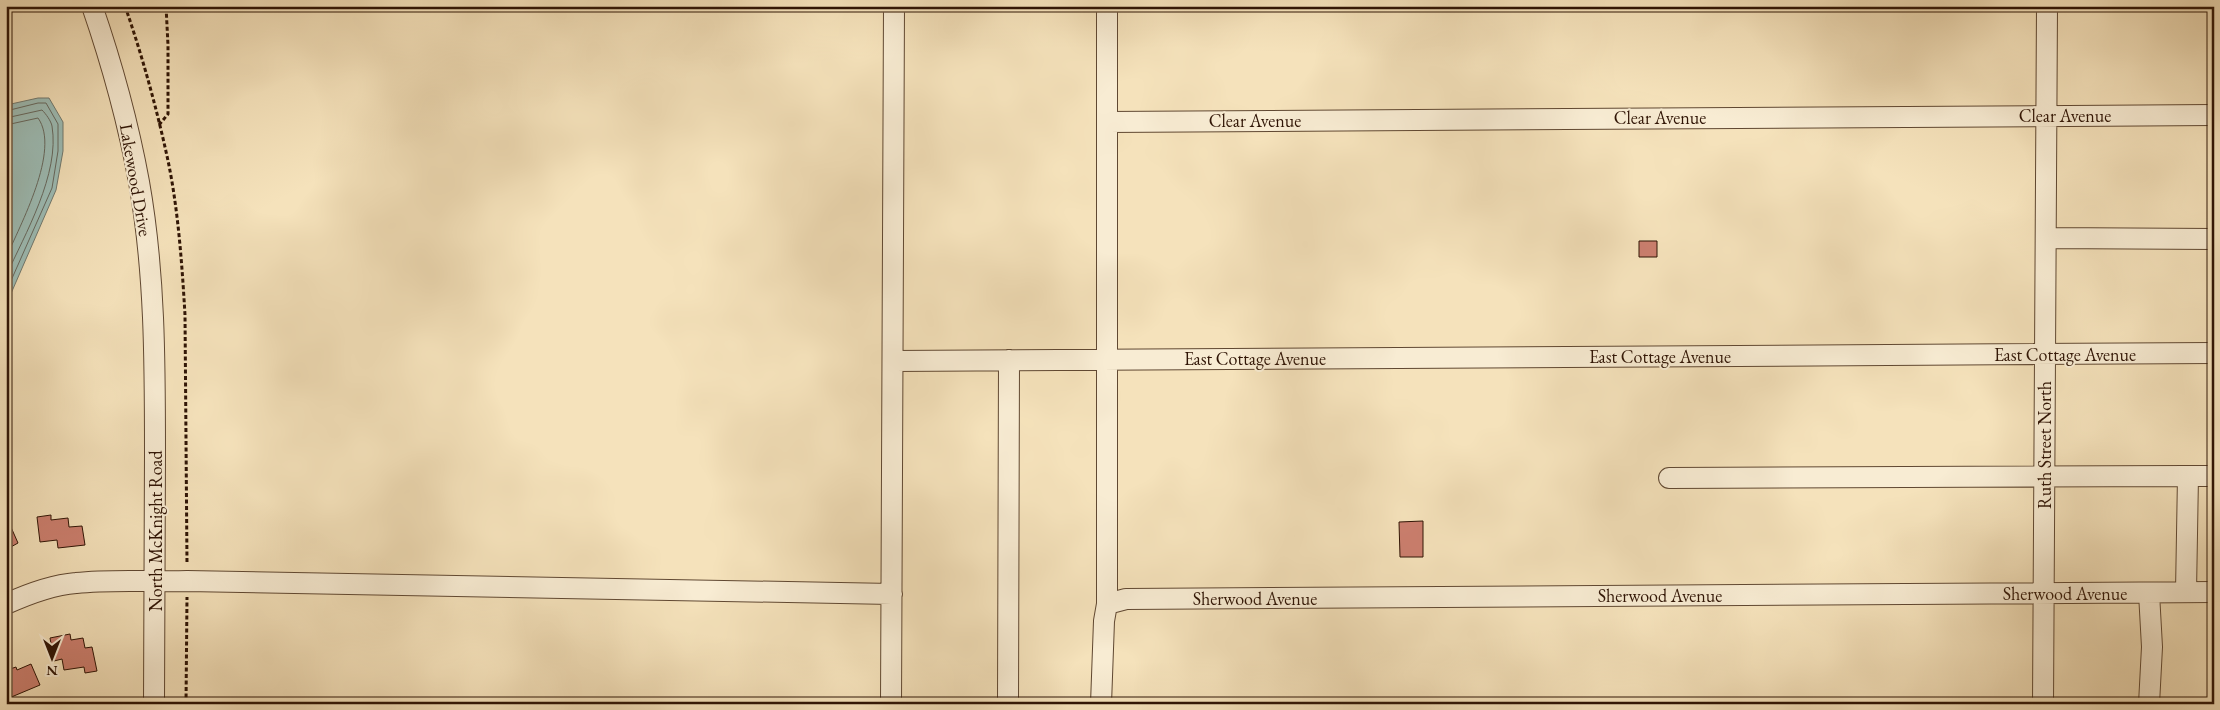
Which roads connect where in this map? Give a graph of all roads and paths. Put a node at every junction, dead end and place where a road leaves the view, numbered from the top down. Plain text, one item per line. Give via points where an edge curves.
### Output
1 (92, 6) edge
2 (125, 6) edge
3 (166, 6) edge
4 (894, 6) edge
5 (1107, 6) edge
6 (2047, 6) edge
7 (2214, 114) edge
8 (2046, 115) junction
9 (1107, 122) junction
10 (159, 124) junction
11 (2046, 238) junction
12 (2214, 239) edge
13 (2214, 353) edge
14 (2045, 354) junction
15 (155, 358) joint
16 (1107, 359) junction
17 (1009, 360) junction
18 (892, 361) junction
19 (2044, 476) junction
20 (2188, 476) junction
21 (2214, 476) edge
22 (1669, 478) dead end
23 (187, 581) junction
24 (155, 582) junction
25 (2044, 592) junction
26 (2186, 592) junction
27 (2214, 592) edge
28 (2149, 593) junction
29 (892, 594) junction
30 (6, 604) edge
31 (1107, 604) junction
32 (154, 704) edge
33 (186, 704) edge
34 (891, 704) edge
35 (1008, 704) edge
36 (1101, 704) edge
37 (2043, 704) edge
38 (2150, 704) edge

1 - 15 street, Lakewood Drive via 110,59 139,183 148,252
2 - 10 path
3 - 10 path via 168,114
4 - 18 street
5 - 9 street
6 - 8 street, Ruth Street North
7 - 8 street, Clear Avenue
8 - 9 street, Clear Avenue
8 - 11 street, Ruth Street North
9 - 16 street
10 - 23 path via 168,158 185,315
11 - 12 street
11 - 14 street, Ruth Street North
13 - 14 street, East Cottage Avenue
14 - 16 street, East Cottage Avenue
14 - 19 street, Ruth Street North
15 - 24 street, North McKnight Road
16 - 17 street, East Cottage Avenue
16 - 31 street
17 - 18 street, East Cottage Avenue
17 - 35 street
18 - 29 street
19 - 20 street
19 - 22 street
19 - 25 street, Ruth Street North
20 - 21 street
20 - 26 street
23 - 24 street
23 - 29 street
23 - 33 path
24 - 30 street via 74,583 46,588
24 - 32 street, North McKnight Road
25 - 28 street, Sherwood Avenue
25 - 31 street, Sherwood Avenue via 1126,599
25 - 37 street, Ruth Street North
26 - 27 street, Sherwood Avenue
26 - 28 street, Sherwood Avenue
28 - 38 street via 2152,646
29 - 34 street
31 - 36 street

